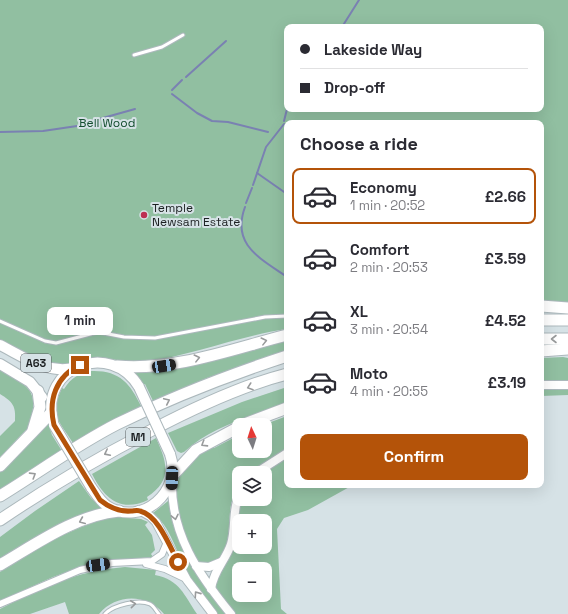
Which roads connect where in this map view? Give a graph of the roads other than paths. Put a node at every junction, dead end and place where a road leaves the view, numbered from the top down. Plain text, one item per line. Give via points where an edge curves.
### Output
1 (184, 35) dead end
2 (134, 55) dead end
3 (544, 306) edge
4 (568, 308) edge
5 (544, 312) edge
6 (568, 314) edge
7 (284, 316) edge
8 (0, 320) edge
9 (544, 320) edge
10 (568, 320) edge
11 (284, 336) edge
12 (544, 339) edge
13 (568, 339) edge
14 (0, 346) edge
15 (568, 349) edge
16 (544, 351) edge
17 (284, 357) edge
18 (0, 364) edge
19 (117, 366) junction
20 (74, 368) junction
21 (284, 375) edge
22 (544, 385) edge
23 (568, 385) edge
24 (38, 391) junction
25 (284, 409) edge
26 (51, 413) junction
27 (261, 418) edge
28 (232, 430) edge
29 (32, 434) junction
30 (284, 455) edge
31 (0, 466) edge
32 (267, 466) edge
33 (172, 477) junction
34 (0, 496) edge
35 (236, 506) edge
36 (139, 510) junction
37 (119, 511) junction
38 (0, 520) edge
39 (167, 542) junction
40 (221, 562) junction
41 (140, 563) junction
42 (0, 564) edge
43 (196, 566) junction
44 (188, 580) junction
45 (211, 589) junction
46 (0, 604) edge
47 (105, 614) edge
48 (159, 614) edge
49 (213, 614) edge
50 (231, 614) edge

1 - 2 lane via 162,47
3 - 4 highway
5 - 6 highway
7 - 8 lane via 265,317 155,338 124,337 98,332 56,343 45,341
9 - 10 highway
19 -> 11 highway via 143,368 172,365
13 -> 12 highway
14 - 20 highway, A63 via 47,368
15 - 16 highway
34 -> 17 highway, M1 via 82,443 117,424 226,376
18 - 24 highway, A63 via 17,372
19 - 20 highway via 91,362
19 - 33 highway, bridge via 139,387 173,461
20 - 26 highway via 56,388
21 -> 38 highway, M1 via 228,394 182,414 89,463
22 - 23 street
24 - 26 highway, A63
24 - 29 highway via 40,407
25 - 27 highway
26 - 29 highway
26 - 37 highway, bridge via 54,425 100,500
28 -> 33 highway via 196,450
29 - 31 highway
30 - 32 street
33 - 36 highway via 164,496 158,502
33 -> 43 street via 174,516 186,550
35 - 40 street via 231,543
36 - 37 highway
36 - 39 street via 156,522
37 -> 42 highway via 94,516 67,527
39 - 41 street via 159,558
39 - 44 street
40 - 43 street via 209,567
40 - 45 street via 214,574
41 - 44 street via 165,569
41 - 46 street via 112,563 80,570
43 - 45 street
49 -> 44 street
45 - 50 street
47 -> 48 lane via 119,605 144,603 151,605

